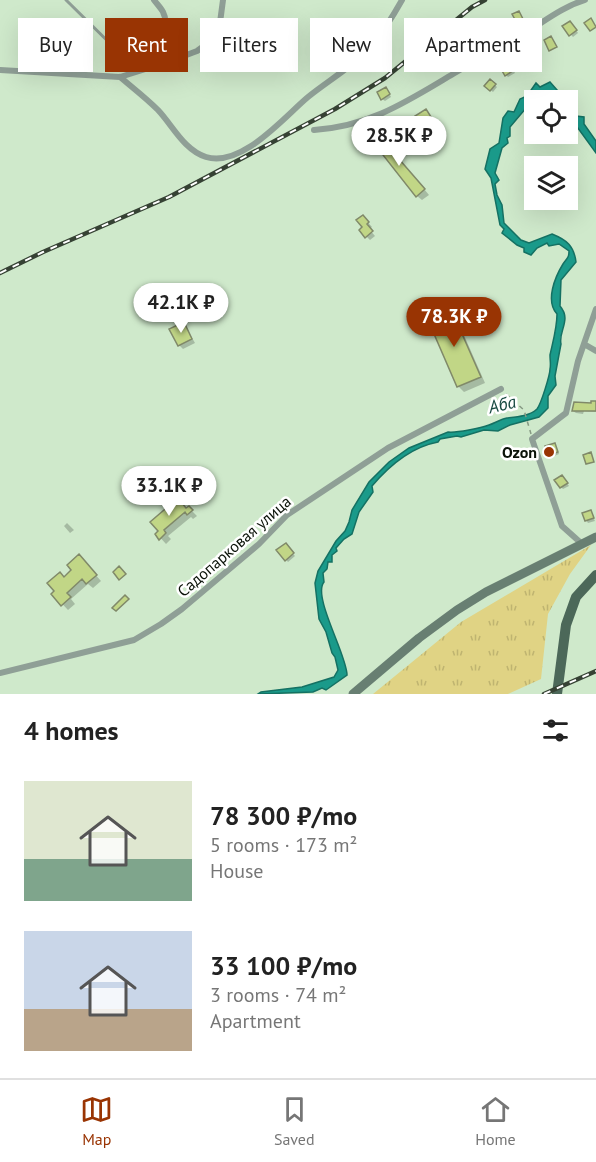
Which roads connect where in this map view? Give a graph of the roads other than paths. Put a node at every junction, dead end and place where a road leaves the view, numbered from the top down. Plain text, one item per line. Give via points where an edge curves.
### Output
1 (66, 0) edge
2 (154, 0) edge
3 (223, 0) edge
4 (402, 0) edge
5 (585, 0) edge
6 (165, 18) edge
7 (105, 38) edge
8 (188, 54) edge
9 (0, 70) edge
10 (135, 72) edge
11 (120, 77) junction
12 (314, 130) dead end
13 (596, 309) edge
14 (584, 344) junction
15 (596, 351) edge
16 (501, 389) road end
17 (596, 537) edge
18 (581, 543) junction
19 (596, 575) edge
20 (2, 672) edge
21 (353, 694) edge
22 (557, 694) edge

1 - 7 lane
2 - 6 street
3 - 8 street via 219,30 208,44
4 - 11 street via 386,27 357,60 308,97 260,141 221,158 207,157 184,143 147,99
5 - 12 street via 555,13 400,106 376,117
9 - 11 street
10 - 11 street
13 - 14 street
14 - 15 street
14 - 18 street via 566,413 532,439 562,526
16 - 20 street, Садопарковая улица via 388,448 287,515 182,609 134,640
17 - 18 main road
18 - 21 main road via 458,610
19 - 22 main road via 576,597 566,625

